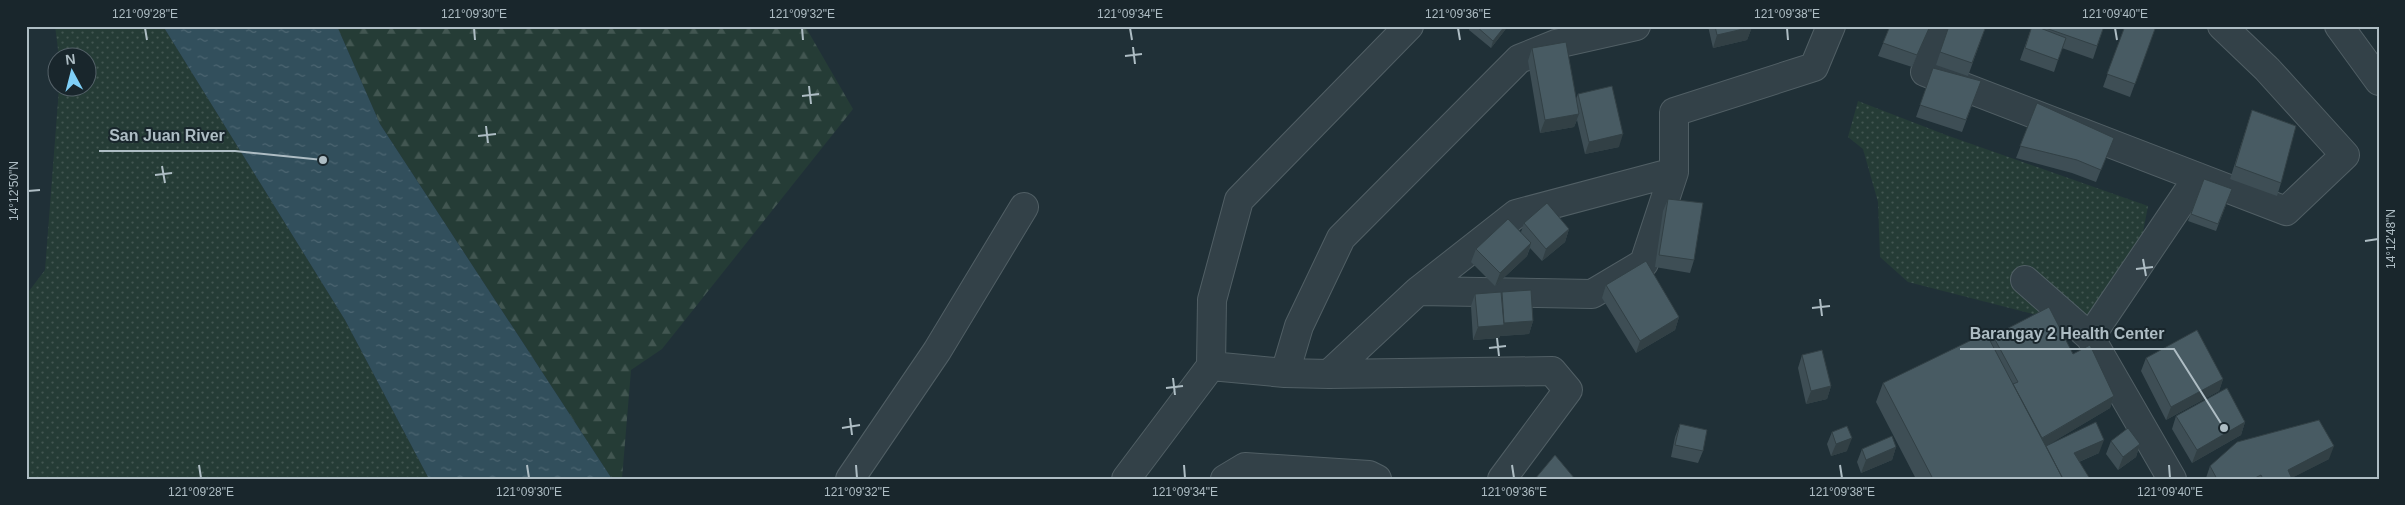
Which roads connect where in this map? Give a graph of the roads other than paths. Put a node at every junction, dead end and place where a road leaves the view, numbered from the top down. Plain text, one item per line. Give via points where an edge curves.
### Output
1 (1409, 26) edge
2 (1636, 26) edge
3 (1831, 26) edge
4 (1944, 26) edge
5 (2222, 26) edge
6 (2339, 26) edge
7 (2379, 81) edge
8 (1674, 172) junction
9 (2198, 177) junction
10 (1024, 207) dead end
11 (2025, 280) dead end
12 (1418, 291) junction
13 (2090, 337) junction
14 (1211, 366) junction
15 (1285, 373) junction
16 (1328, 374) junction
17 (1245, 475) edge
18 (850, 479) edge
19 (1126, 479) edge
20 (1377, 479) edge
21 (1502, 479) edge
22 (2172, 479) edge

1 - 14 street via 1238,200 1212,300
2 - 15 street via 1556,44 1519,59 1341,238 1299,326
3 - 8 street via 1814,67 1674,112
4 - 9 street via 1925,72
5 - 9 street via 2267,69 2345,155 2286,211
6 - 7 street
8 - 12 street via 1516,214
8 - 12 street via 1644,263 1592,294
9 - 13 street
10 - 18 street via 937,351
11 - 13 street
12 - 16 street
13 - 22 street
14 - 15 street
14 - 19 street
15 - 16 street
16 - 21 street via 1552,371 1568,390
17 - 20 street via 1369,475

